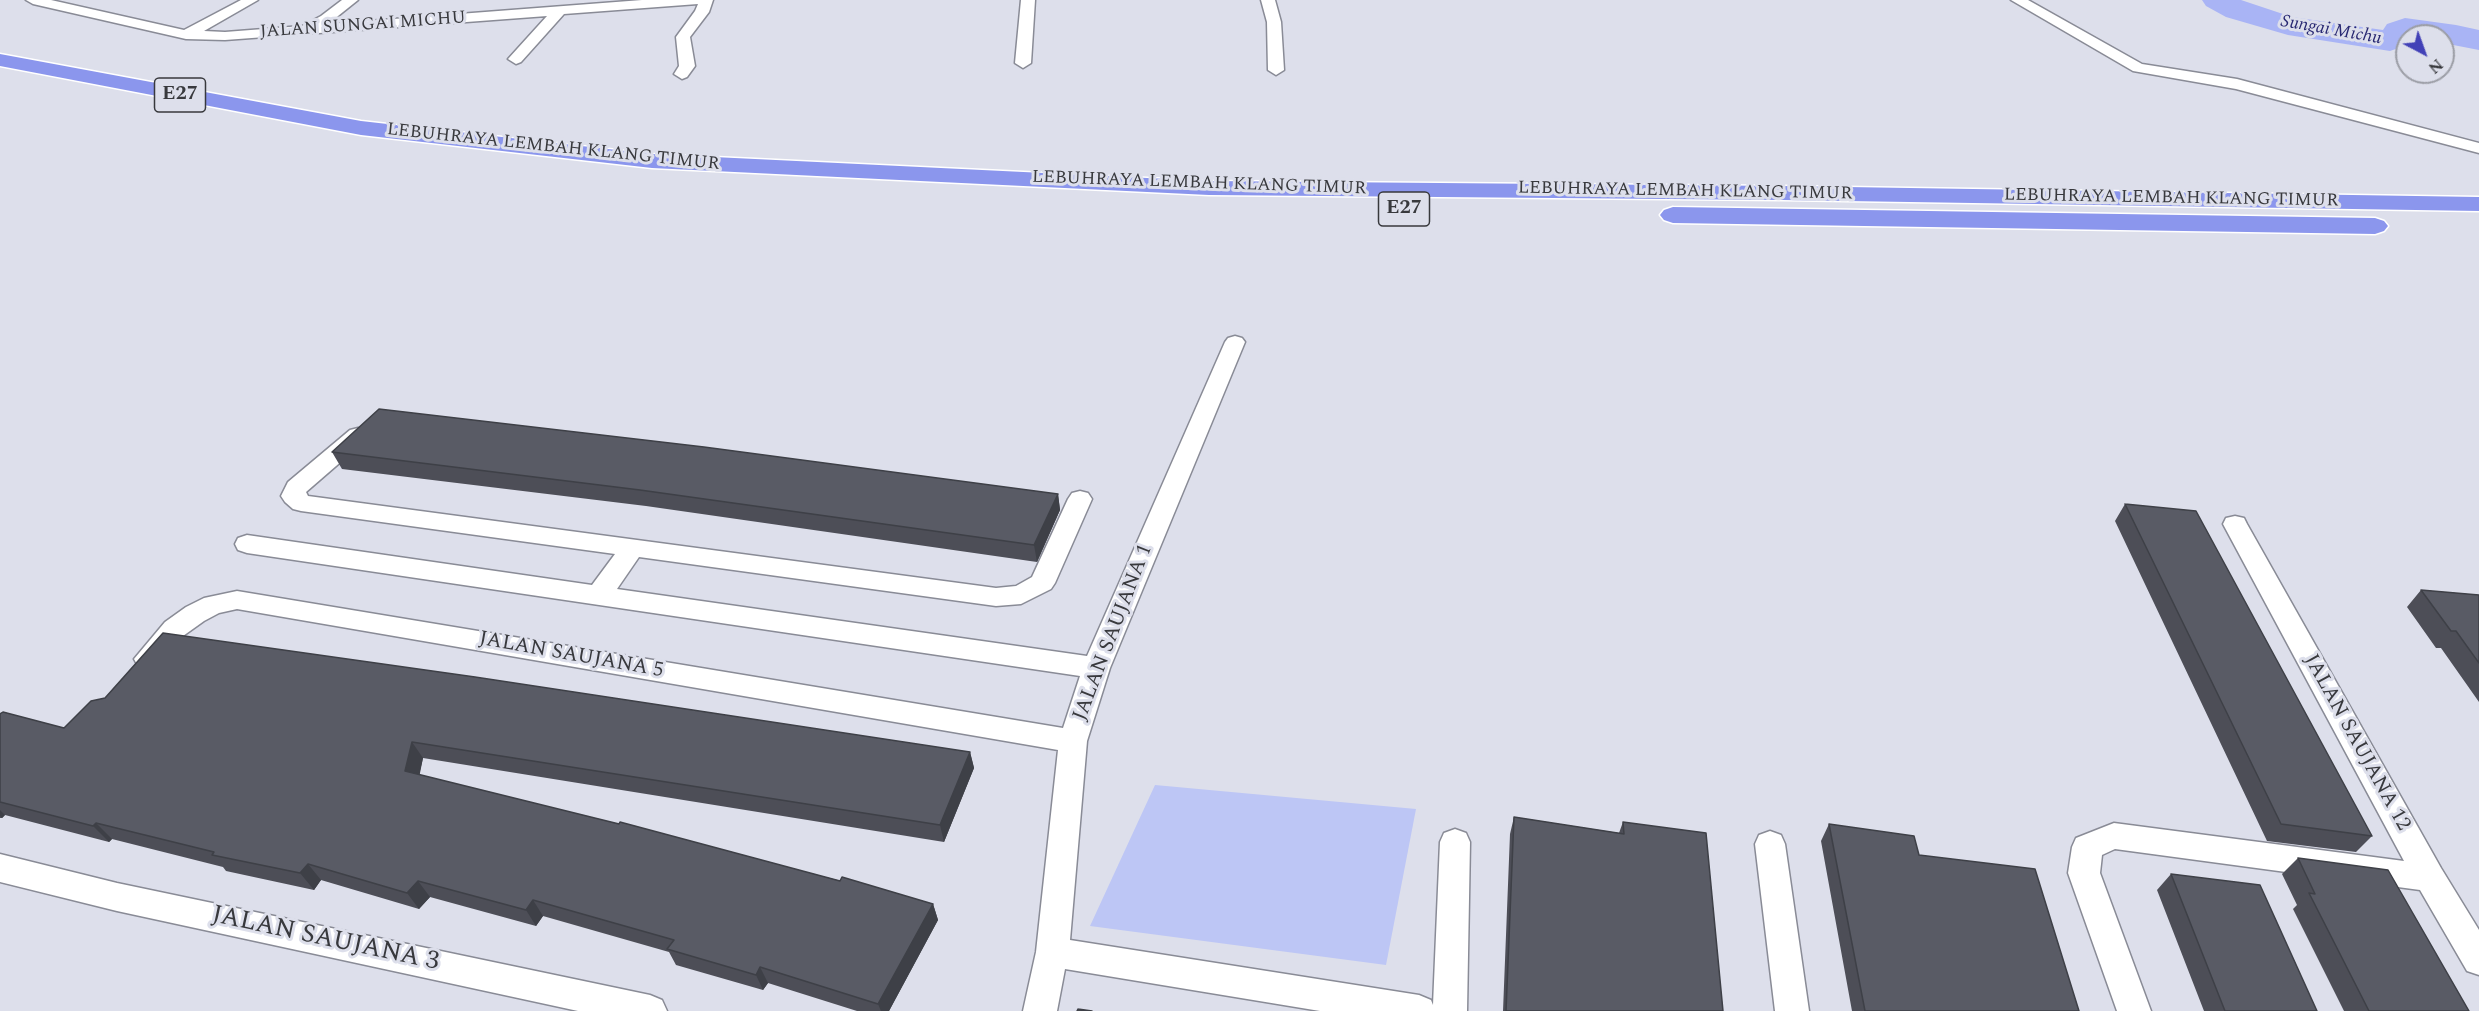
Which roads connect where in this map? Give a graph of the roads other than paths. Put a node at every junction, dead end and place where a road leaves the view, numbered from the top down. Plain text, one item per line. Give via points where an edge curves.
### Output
1 (33, 0) edge
2 (251, 0) edge
3 (351, 0) edge
4 (697, 0) edge
5 (706, 0) edge
6 (1028, 0) edge
7 (1268, 0) edge
8 (2018, 0) edge
9 (556, 7) edge
10 (300, 32) junction
11 (186, 35) junction
12 (516, 59) dead end
13 (0, 60) edge
14 (1023, 63) dead end
15 (1276, 70) dead end
16 (682, 74) dead end
17 (297, 137) dead end
18 (2479, 148) edge
19 (2479, 204) edge
20 (2395, 226) dead end
21 (1234, 342) dead end
22 (369, 426) edge
23 (1080, 499) dead end
24 (2235, 524) dead end
25 (247, 544) dead end
26 (633, 548) junction
27 (599, 595) junction
28 (1096, 668) junction
29 (130, 680) edge
30 (1073, 741) junction
31 (1455, 842) dead end
32 (1770, 844) dead end
33 (0, 868) edge
34 (2430, 878) junction
35 (1052, 952) junction
36 (2479, 960) edge
37 (650, 1011) edge
38 (1040, 1011) edge
39 (1419, 1011) edge
40 (1450, 1011) edge
41 (1792, 1011) edge
42 (2134, 1011) edge

1 - 11 street, JALAN SUNGAI MICHU
2 - 11 street
3 - 10 street via 326,20
4 - 9 street, JALAN SUNGAI MICHU
5 - 16 street via 683,37 687,66
6 - 14 street
7 - 15 street via 1274,22
8 - 18 street via 2138,68 2236,84
9 - 10 street, JALAN SUNGAI MICHU
9 - 12 street
10 - 11 street, JALAN SUNGAI MICHU
13 - 19 highway, LEBUHRAYA LEMBAH KLANG TIMUR / E27 via 361,128 652,161 1209,188
17 - 20 highway, LEBUHRAYA LEMBAH KLANG TIMUR / E27 via 631,180 1195,205
21 - 28 street, JALAN SAUJANA 1
22 - 26 street via 296,488 293,496 301,503
23 - 26 street via 1042,583 1021,595 996,597
24 - 34 street, JALAN SAUJANA 12
25 - 27 street
26 - 27 street
27 - 28 street
28 - 30 street, JALAN SAUJANA 1
29 - 30 street, JALAN SAUJANA 5 via 174,629 213,605 237,600
30 - 35 street, JALAN SAUJANA 1
31 - 40 street
32 - 41 street
33 - 37 street, JALAN SAUJANA 3 via 117,897
34 - 36 street, JALAN SAUJANA 12
34 - 42 street via 2114,836 2087,847 2084,873
35 - 38 street, JALAN SAUJANA 1
35 - 39 street

